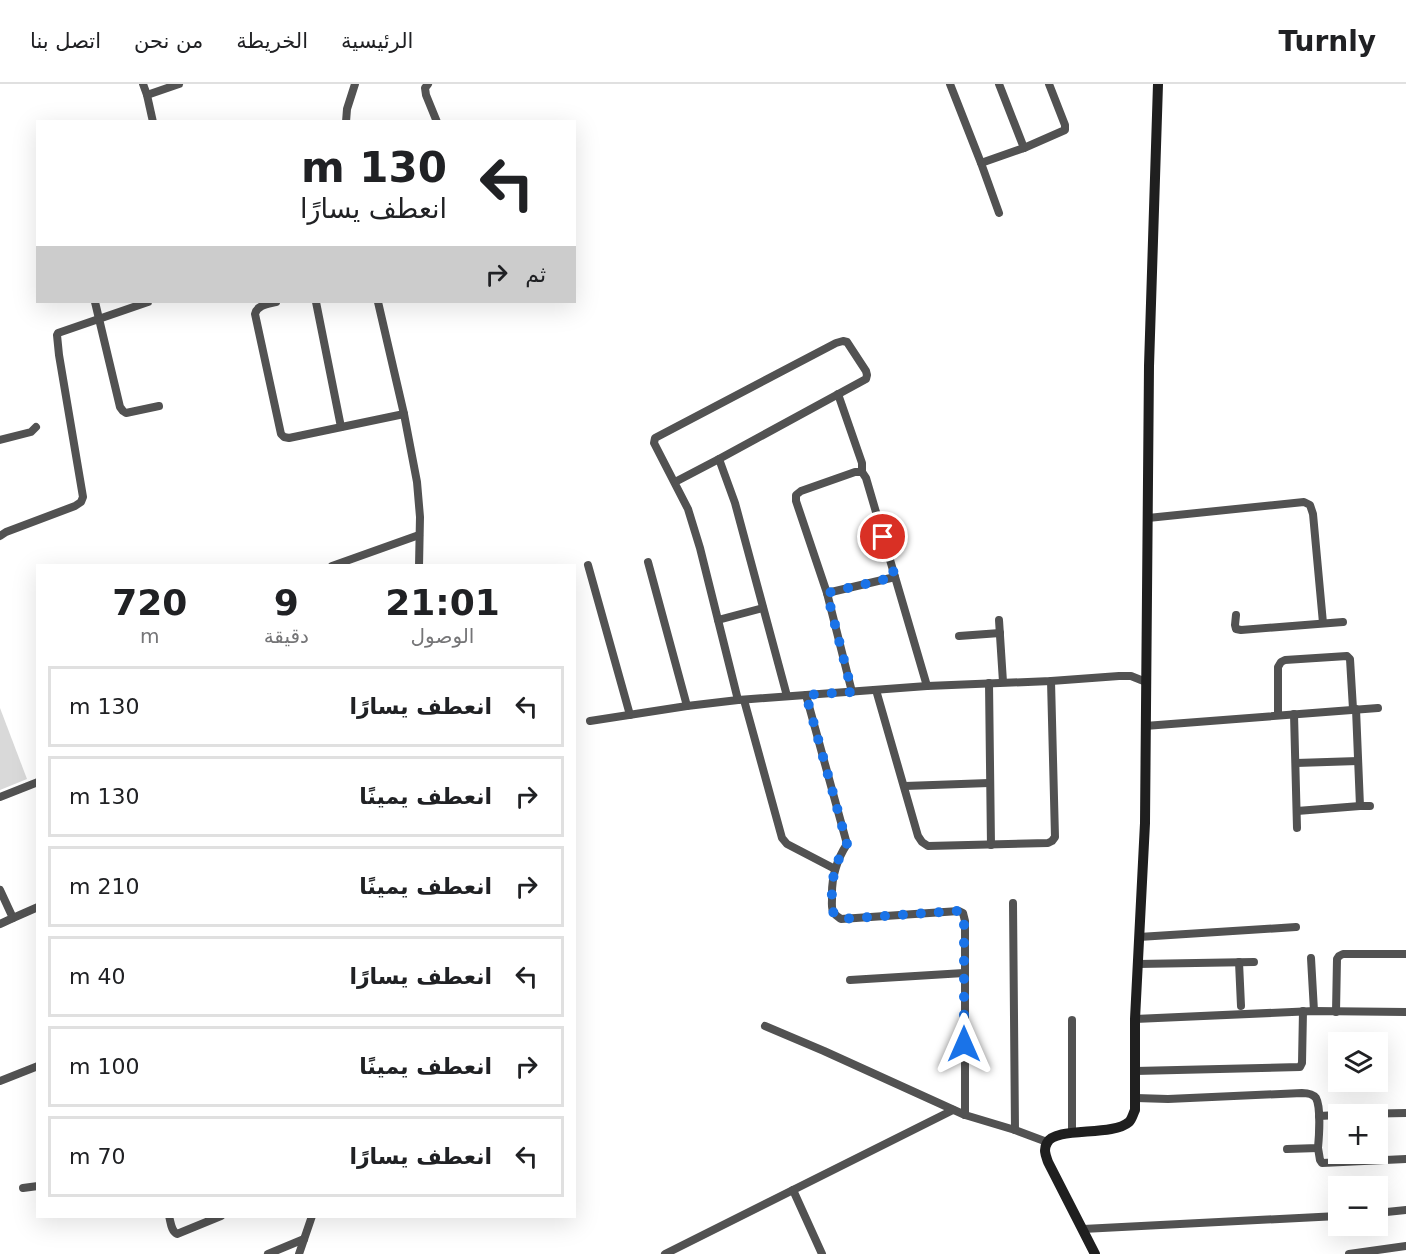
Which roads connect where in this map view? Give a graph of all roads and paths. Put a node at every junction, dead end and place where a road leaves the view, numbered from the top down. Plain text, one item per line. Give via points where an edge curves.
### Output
1 (143, 84) edge
2 (179, 84) edge
3 (355, 84) edge
4 (428, 84) edge
5 (950, 84) edge
6 (999, 84) edge
7 (1049, 84) edge
8 (1158, 84) edge
9 (147, 95) junction
10 (153, 120) edge
11 (346, 120) edge
12 (436, 120) edge
13 (1024, 148) junction
14 (981, 163) junction
15 (999, 213) dead end
16 (95, 303) edge
17 (145, 303) edge
18 (272, 303) edge
19 (316, 303) edge
20 (378, 303) edge
21 (100, 318) junction
22 (838, 394) junction
23 (159, 406) dead end
24 (404, 414) junction
25 (36, 427) dead end
26 (341, 427) junction
27 (0, 440) edge
28 (719, 459) junction
29 (862, 472) junction
30 (675, 482) junction
31 (1148, 518) junction
32 (419, 535) junction
33 (0, 536) edge
34 (648, 562) dead end
35 (338, 564) edge
36 (419, 564) edge
37 (588, 565) dead end
38 (895, 577) junction
39 (827, 593) junction
40 (763, 608) junction
41 (1236, 615) dead end
42 (718, 620) junction
43 (999, 620) dead end
44 (1343, 622) dead end
45 (1323, 623) junction
46 (1000, 633) junction
47 (959, 636) dead end
48 (1051, 681) junction
49 (1003, 682) junction
50 (1146, 682) junction
51 (989, 683) junction
52 (927, 686) junction
53 (876, 690) junction
54 (852, 692) junction
55 (806, 695) junction
56 (787, 696) junction
57 (741, 700) junction
58 (687, 706) junction
59 (1377, 708) dead end
60 (1355, 709) junction
61 (1294, 714) junction
62 (630, 715) junction
63 (1278, 715) junction
64 (590, 720) dead end
65 (1145, 726) junction
66 (1358, 761) junction
67 (1296, 763) junction
68 (36, 783) edge
69 (989, 783) junction
70 (905, 786) junction
71 (0, 797) edge
72 (1360, 806) junction
73 (1370, 806) dead end
74 (1297, 811) junction
75 (1297, 828) dead end
76 (991, 845) junction
77 (835, 869) junction
78 (0, 890) edge
79 (1013, 903) dead end
80 (36, 908) edge
81 (13, 918) junction
82 (0, 924) edge
83 (1296, 927) dead end
84 (1139, 937) junction
85 (1406, 954) edge
86 (1311, 958) dead end
87 (1239, 962) junction
88 (1254, 962) dead end
89 (1138, 964) junction
90 (964, 973) junction
91 (850, 980) dead end
92 (1240, 1006) dead end
93 (1303, 1011) junction
94 (1314, 1011) junction
95 (1336, 1012) junction
96 (1406, 1012) edge
97 (1136, 1018) junction
98 (1072, 1020) dead end
99 (765, 1026) dead end
100 (34, 1068) edge
101 (1135, 1071) junction
102 (0, 1081) edge
103 (1136, 1098) junction
104 (953, 1110) junction
105 (1388, 1113) edge
106 (1406, 1113) edge
107 (965, 1115) junction
108 (1319, 1116) junction
109 (1328, 1116) edge
110 (1015, 1130) junction
111 (1072, 1133) junction
112 (1047, 1142) junction
113 (1318, 1148) junction
114 (1287, 1149) dead end
115 (1406, 1159) edge
116 (36, 1186) edge
117 (23, 1188) dead end
118 (793, 1190) junction
119 (1406, 1210) edge
120 (1388, 1212) edge
121 (1328, 1217) edge
122 (170, 1218) edge
123 (216, 1218) edge
124 (311, 1218) edge
125 (1083, 1229) junction
126 (304, 1239) junction
127 (1406, 1246) edge
128 (268, 1254) edge
129 (300, 1254) edge
130 (665, 1254) edge
131 (822, 1254) edge
132 (1095, 1254) edge
133 (1350, 1254) edge

1 - 9 street
2 - 9 street
3 - 11 street
4 - 12 street via 426,95
5 - 14 street
6 - 13 street
7 - 13 street via 1065,130
8 - 31 street
9 - 10 street
13 - 14 street
14 - 15 street
16 - 21 street
17 - 21 street
18 - 26 street via 260,306 255,314 281,434 288,438
19 - 26 street
20 - 24 street
21 - 23 street via 120,407 126,412
21 - 33 street via 57,335 81,502
22 - 28 street
22 - 29 street
22 - 30 street via 867,375 844,341 655,438
24 - 26 street
24 - 32 street via 420,501
25 - 27 street via 31,432
28 - 30 street
28 - 40 street
29 - 38 street
29 - 39 street via 796,495
30 - 42 street via 694,528
31 - 45 street via 1304,502 1310,505
31 - 50 street
32 - 35 street
32 - 36 street
34 - 58 street
37 - 62 street
38 - 39 street
38 - 52 street
39 - 54 street
40 - 42 street
40 - 56 street
41 - 45 street via 1236,629 1241,630
42 - 57 street
43 - 46 street
44 - 45 street
46 - 47 street
46 - 49 street
48 - 49 street
48 - 50 street via 1131,676
48 - 76 street via 1055,837 1048,843
49 - 51 street
50 - 65 street
51 - 52 street
51 - 69 street
52 - 53 street
53 - 54 street
53 - 70 street
54 - 55 street
55 - 56 street
55 - 77 street via 847,844
56 - 57 street
57 - 58 street
57 - 77 street via 782,838
58 - 62 street
59 - 60 street
60 - 61 street
60 - 63 street via 1350,659 1342,655 1281,662
60 - 66 street
61 - 63 street
61 - 67 street
62 - 64 street
63 - 65 street
65 - 84 street
66 - 67 street
66 - 72 street
67 - 74 street
68 - 71 street
69 - 70 street
69 - 76 street
70 - 76 street via 922,843
72 - 73 street
72 - 74 street
74 - 75 street
77 - 90 street via 832,910 842,919 958,911 963,914
78 - 81 street
79 - 110 street
80 - 81 street
81 - 82 street
83 - 84 street
84 - 89 street
85 - 95 street via 1338,956
86 - 94 street
87 - 88 street
87 - 89 street
87 - 92 street
89 - 97 street
90 - 91 street
90 - 107 street
93 - 94 street
93 - 97 street
93 - 101 street via 1300,1067
94 - 95 street
95 - 96 street
97 - 101 street
98 - 111 street
99 - 104 street
100 - 102 street
101 - 103 street
103 - 108 street via 1302,1093 1315,1098
103 - 111 street via 1131,1120 1123,1126
104 - 107 street
104 - 118 street
105 - 106 street
107 - 110 street
108 - 109 street
108 - 113 street
110 - 112 street
111 - 112 street via 1052,1137
112 - 125 street via 1048,1162
113 - 114 street
113 - 115 street via 1322,1162
116 - 117 street
118 - 130 street
118 - 131 street
119 - 120 street
121 - 125 street
122 - 123 street via 177,1234
124 - 126 street
125 - 132 street
126 - 128 street
126 - 129 street
127 - 133 street

